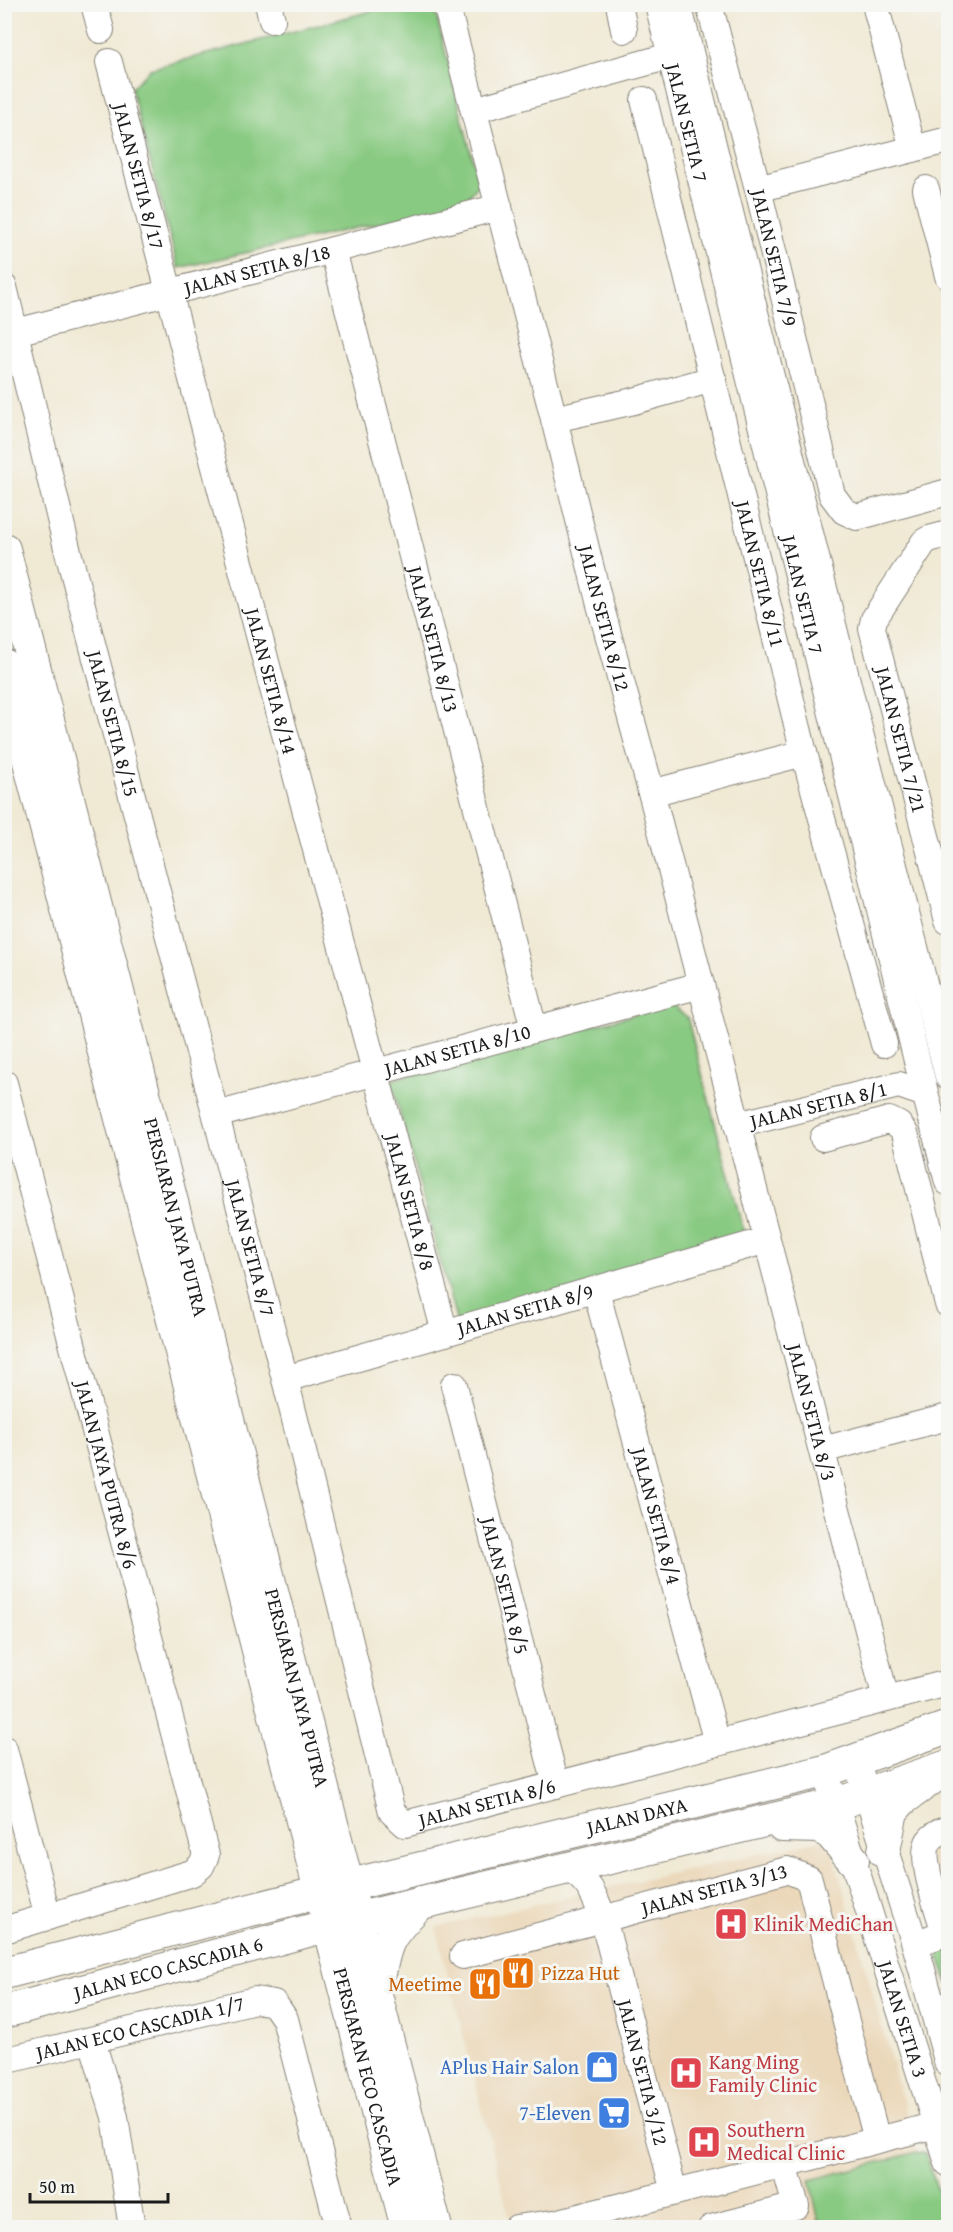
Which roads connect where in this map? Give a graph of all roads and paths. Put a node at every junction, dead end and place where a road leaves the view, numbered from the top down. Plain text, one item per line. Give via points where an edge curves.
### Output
1 (94, 4) edge
2 (446, 4) edge
3 (619, 4) edge
4 (658, 4) edge
5 (678, 4) edge
6 (709, 4) edge
7 (875, 4) edge
8 (101, 30) dead end
9 (624, 30) dead end
10 (681, 53) junction
11 (109, 62) dead end
12 (644, 100) dead end
13 (474, 110) junction
14 (948, 140) edge
15 (913, 149) junction
16 (758, 189) junction
17 (926, 189) dead end
18 (499, 207) junction
19 (333, 250) junction
20 (948, 276) edge
21 (4, 287) edge
22 (170, 292) junction
23 (16, 332) junction
24 (713, 379) junction
25 (554, 419) junction
26 (948, 492) edge
27 (948, 534) edge
28 (4, 549) edge
29 (4, 665) edge
30 (804, 753) junction
31 (651, 793) junction
32 (948, 921) edge
33 (701, 985) junction
34 (534, 1029) junction
35 (884, 1044) dead end
36 (947, 1064) edge
37 (918, 1065) junction
38 (376, 1071) junction
39 (4, 1083) edge
40 (899, 1084) junction
41 (937, 1091) edge
42 (216, 1115) junction
43 (737, 1125) junction
44 (823, 1138) dead end
45 (948, 1182) edge
46 (767, 1240) junction
47 (596, 1290) junction
48 (948, 1304) edge
49 (445, 1333) junction
50 (285, 1379) junction
51 (454, 1385) dead end
52 (948, 1417) edge
53 (822, 1450) junction
54 (948, 1683) edge
55 (886, 1699) junction
56 (948, 1727) edge
57 (717, 1743) junction
58 (4, 1749) edge
59 (856, 1760) junction
60 (946, 1767) edge
61 (825, 1771) junction
62 (556, 1785) junction
63 (867, 1794) junction
64 (836, 1804) junction
65 (316, 1816) junction
66 (751, 1824) junction
67 (948, 1828) edge
68 (884, 1851) junction
69 (613, 1857) junction
70 (853, 1860) junction
71 (568, 1868) junction
72 (409, 1870) junction
73 (335, 1888) junction
74 (420, 1903) junction
75 (258, 1907) junction
76 (48, 1917) junction
77 (603, 1918) junction
78 (343, 1921) junction
79 (4, 1930) edge
80 (269, 1941) junction
81 (915, 1944) junction
82 (463, 1956) dead end
83 (4, 1973) edge
84 (343, 1977) junction
85 (377, 1996) junction
86 (4, 2012) edge
87 (92, 2041) junction
88 (4, 2061) edge
89 (948, 2064) edge
90 (942, 2123) edge
91 (877, 2140) junction
92 (948, 2163) edge
93 (784, 2164) junction
94 (426, 2188) junction
95 (674, 2192) junction
96 (556, 2225) edge
97 (132, 2228) edge
98 (339, 2228) edge
99 (407, 2228) edge
100 (436, 2228) edge
101 (450, 2228) edge
102 (517, 2228) edge
103 (711, 2228) edge

1 - 8 street
2 - 13 street, JALAN SETIA 8/12
3 - 9 street
4 - 10 street, JALAN SETIA 7
5 - 10 street, JALAN SETIA 7
6 - 16 street, JALAN SETIA 7/9
7 - 15 street
10 - 13 street
10 - 36 street, JALAN SETIA 7
10 - 37 street, JALAN SETIA 7
11 - 22 street, JALAN SETIA 8/17
12 - 24 street, JALAN SETIA 8/11
13 - 18 street, JALAN SETIA 8/12
14 - 15 street
15 - 16 street
16 - 26 street, JALAN SETIA 7/9 via 832,495 844,510 857,517
17 - 20 street
18 - 19 street, JALAN SETIA 8/18
18 - 25 street, JALAN SETIA 8/12
19 - 22 street, JALAN SETIA 8/18
19 - 34 street, JALAN SETIA 8/13
21 - 23 street, JALAN SETIA 8/15
22 - 23 street, JALAN SETIA 8/18
22 - 38 street, JALAN SETIA 8/14
23 - 42 street, JALAN SETIA 8/15 via 67,548
24 - 25 street
24 - 30 street, JALAN SETIA 8/11
25 - 31 street, JALAN SETIA 8/12
27 - 32 street, JALAN SETIA 7/21 via 924,542 872,628
28 - 65 main road, PERSIARAN JAYA PUTRA
29 - 65 main road, PERSIARAN JAYA PUTRA
30 - 31 street
30 - 35 street, JALAN SETIA 8/11
31 - 33 street, JALAN SETIA 8/12
33 - 34 street, JALAN SETIA 8/10
33 - 43 street, JALAN SETIA 8/12
34 - 38 street, JALAN SETIA 8/10
36 - 37 street
37 - 40 street, JALAN SETIA 8/1
37 - 41 street, JALAN SETIA 7
38 - 42 street, JALAN SETIA 8/10
38 - 49 street, JALAN SETIA 8/8
39 - 76 street, JALAN JAYA PUTRA 8/6 via 206,1855 192,1873
40 - 41 street, JALAN SETIA 8/1
40 - 43 street, JALAN SETIA 8/1
41 - 45 street, JALAN SETIA 7
42 - 50 street, JALAN SETIA 8/7
43 - 46 street, JALAN SETIA 8/3
44 - 48 street via 889,1120 899,1125
46 - 47 street, JALAN SETIA 8/9
46 - 53 street, JALAN SETIA 8/3
47 - 49 street, JALAN SETIA 8/9
47 - 57 street, JALAN SETIA 8/4
49 - 50 street, JALAN SETIA 8/9
50 - 62 street, JALAN SETIA 8/6 via 392,1812 405,1824
51 - 62 street, JALAN SETIA 8/5
52 - 53 street
53 - 55 street, JALAN SETIA 8/3
54 - 55 street, JALAN SETIA 8/6
55 - 57 street, JALAN SETIA 8/6
56 - 59 main road, JALAN DAYA
57 - 62 street, JALAN SETIA 8/6
58 - 76 street
59 - 61 main road, JALAN DAYA
59 - 63 street, JALAN SETIA 3
60 - 63 main road, JALAN DAYA
60 - 68 main road via 892,1811
61 - 64 street, JALAN SETIA 3
61 - 72 main road, JALAN DAYA
63 - 64 main road, JALAN DAYA
63 - 68 street, JALAN SETIA 3
64 - 66 main road, JALAN DAYA
64 - 70 street, JALAN SETIA 3
65 - 72 main road via 366,1862
65 - 73 main road, PERSIARAN JAYA PUTRA
65 - 75 main road via 293,1880
66 - 69 main road, JALAN DAYA
66 - 70 main road via 820,1827
67 - 81 street via 927,1842 925,1856 945,1933
68 - 81 street, JALAN SETIA 3
69 - 71 main road, JALAN DAYA
69 - 77 street via 604,1883
70 - 90 street, JALAN SETIA 3
71 - 74 main road, JALAN DAYA
71 - 77 street via 593,1890
72 - 73 main road, JALAN DAYA
73 - 75 main road, JALAN ECO CASCADIA 6
73 - 78 main road, PERSIARAN JAYA PUTRA
74 - 78 main road, JALAN DAYA
74 - 85 main road via 388,1939
75 - 83 main road, JALAN ECO CASCADIA 6
76 - 79 street
77 - 82 street, JALAN SETIA 3/13
77 - 91 street, JALAN SETIA 3/13 via 787,1870 809,1879
77 - 95 street, JALAN SETIA 3/12
78 - 80 main road, JALAN ECO CASCADIA 6
78 - 84 main road, PERSIARAN ECO CASCADIA
78 - 85 main road, PERSIARAN ECO CASCADIA
80 - 84 main road via 307,1944 324,1954
80 - 86 main road, JALAN ECO CASCADIA 6
81 - 89 street, JALAN SETIA 3
84 - 99 main road, PERSIARAN ECO CASCADIA
85 - 94 main road, PERSIARAN ECO CASCADIA
87 - 88 street, JALAN ECO CASCADIA 1/7
87 - 97 street via 115,2117
87 - 98 street, JALAN ECO CASCADIA 1/7 via 255,2000 274,2003 285,2019
90 - 91 street
90 - 92 street, JALAN SETIA 3
91 - 93 street
93 - 95 street
93 - 103 street via 796,2206
94 - 100 main road, PERSIARAN ECO CASCADIA
94 - 101 street
95 - 96 street
96 - 102 street

